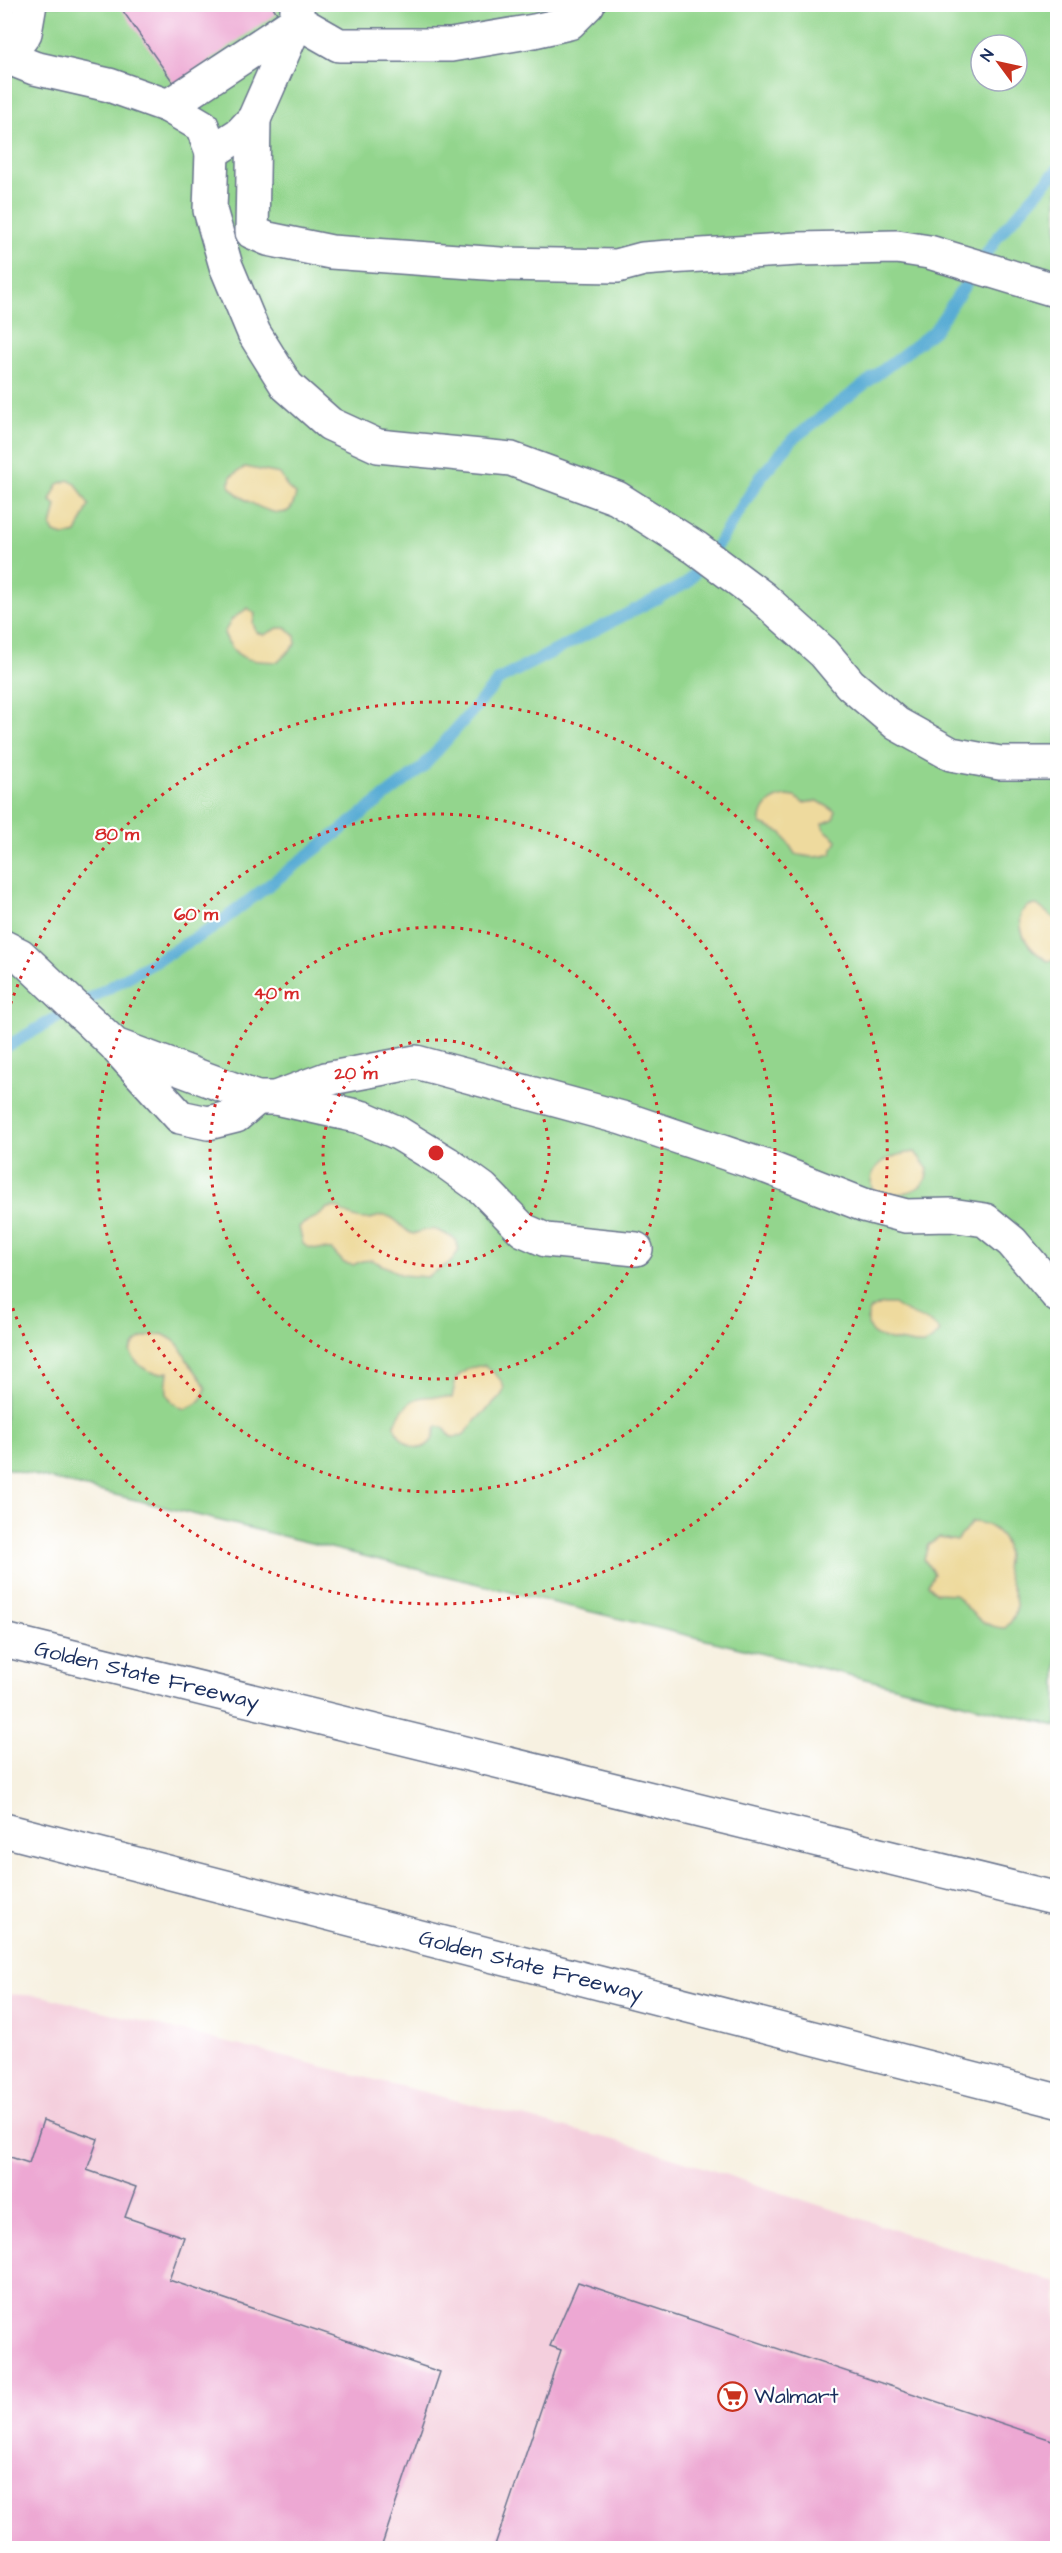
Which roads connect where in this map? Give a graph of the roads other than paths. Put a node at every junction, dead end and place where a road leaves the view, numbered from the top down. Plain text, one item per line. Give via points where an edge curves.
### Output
1 (30, 4) edge
2 (588, 4) edge
3 (297, 13) edge
4 (7, 59) edge
5 (168, 106) junction
6 (254, 119) junction
7 (212, 152) junction
8 (252, 232) junction
9 (219, 242) junction
10 (1058, 291) edge
11 (1058, 763) edge
12 (4, 948) edge
13 (115, 1045) junction
14 (266, 1098) junction
15 (636, 1249) dead end
16 (1058, 1296) edge
17 (4, 1640) edge
18 (4, 1830) edge
19 (1058, 1899) edge
20 (1053, 2100) edge

1 - 4 main road via 25,33
2 - 3 main road via 569,22 534,32 451,45 339,45
3 - 5 main road
3 - 6 main road
4 - 5 main road via 109,85
5 - 7 main road via 202,126
6 - 7 main road via 240,134
6 - 8 main road
7 - 9 main road via 210,210
8 - 9 main road
8 - 10 main road via 331,252 500,264 617,266 643,258 897,247 929,252
9 - 11 main road via 254,333 287,386 330,424 378,446 511,459 617,498 763,598 824,653 850,684 897,724 951,754 999,763
12 - 13 main road via 21,955
13 - 14 main road
13 - 14 main road via 180,1117 208,1123 236,1116
14 - 15 main road via 361,1117 398,1133 483,1189 523,1230 546,1240
14 - 16 main road via 326,1079 416,1062 633,1121 864,1205 906,1216 951,1215 985,1220 1012,1242
17 - 19 main road, Golden State Freeway
18 - 20 main road, Golden State Freeway

